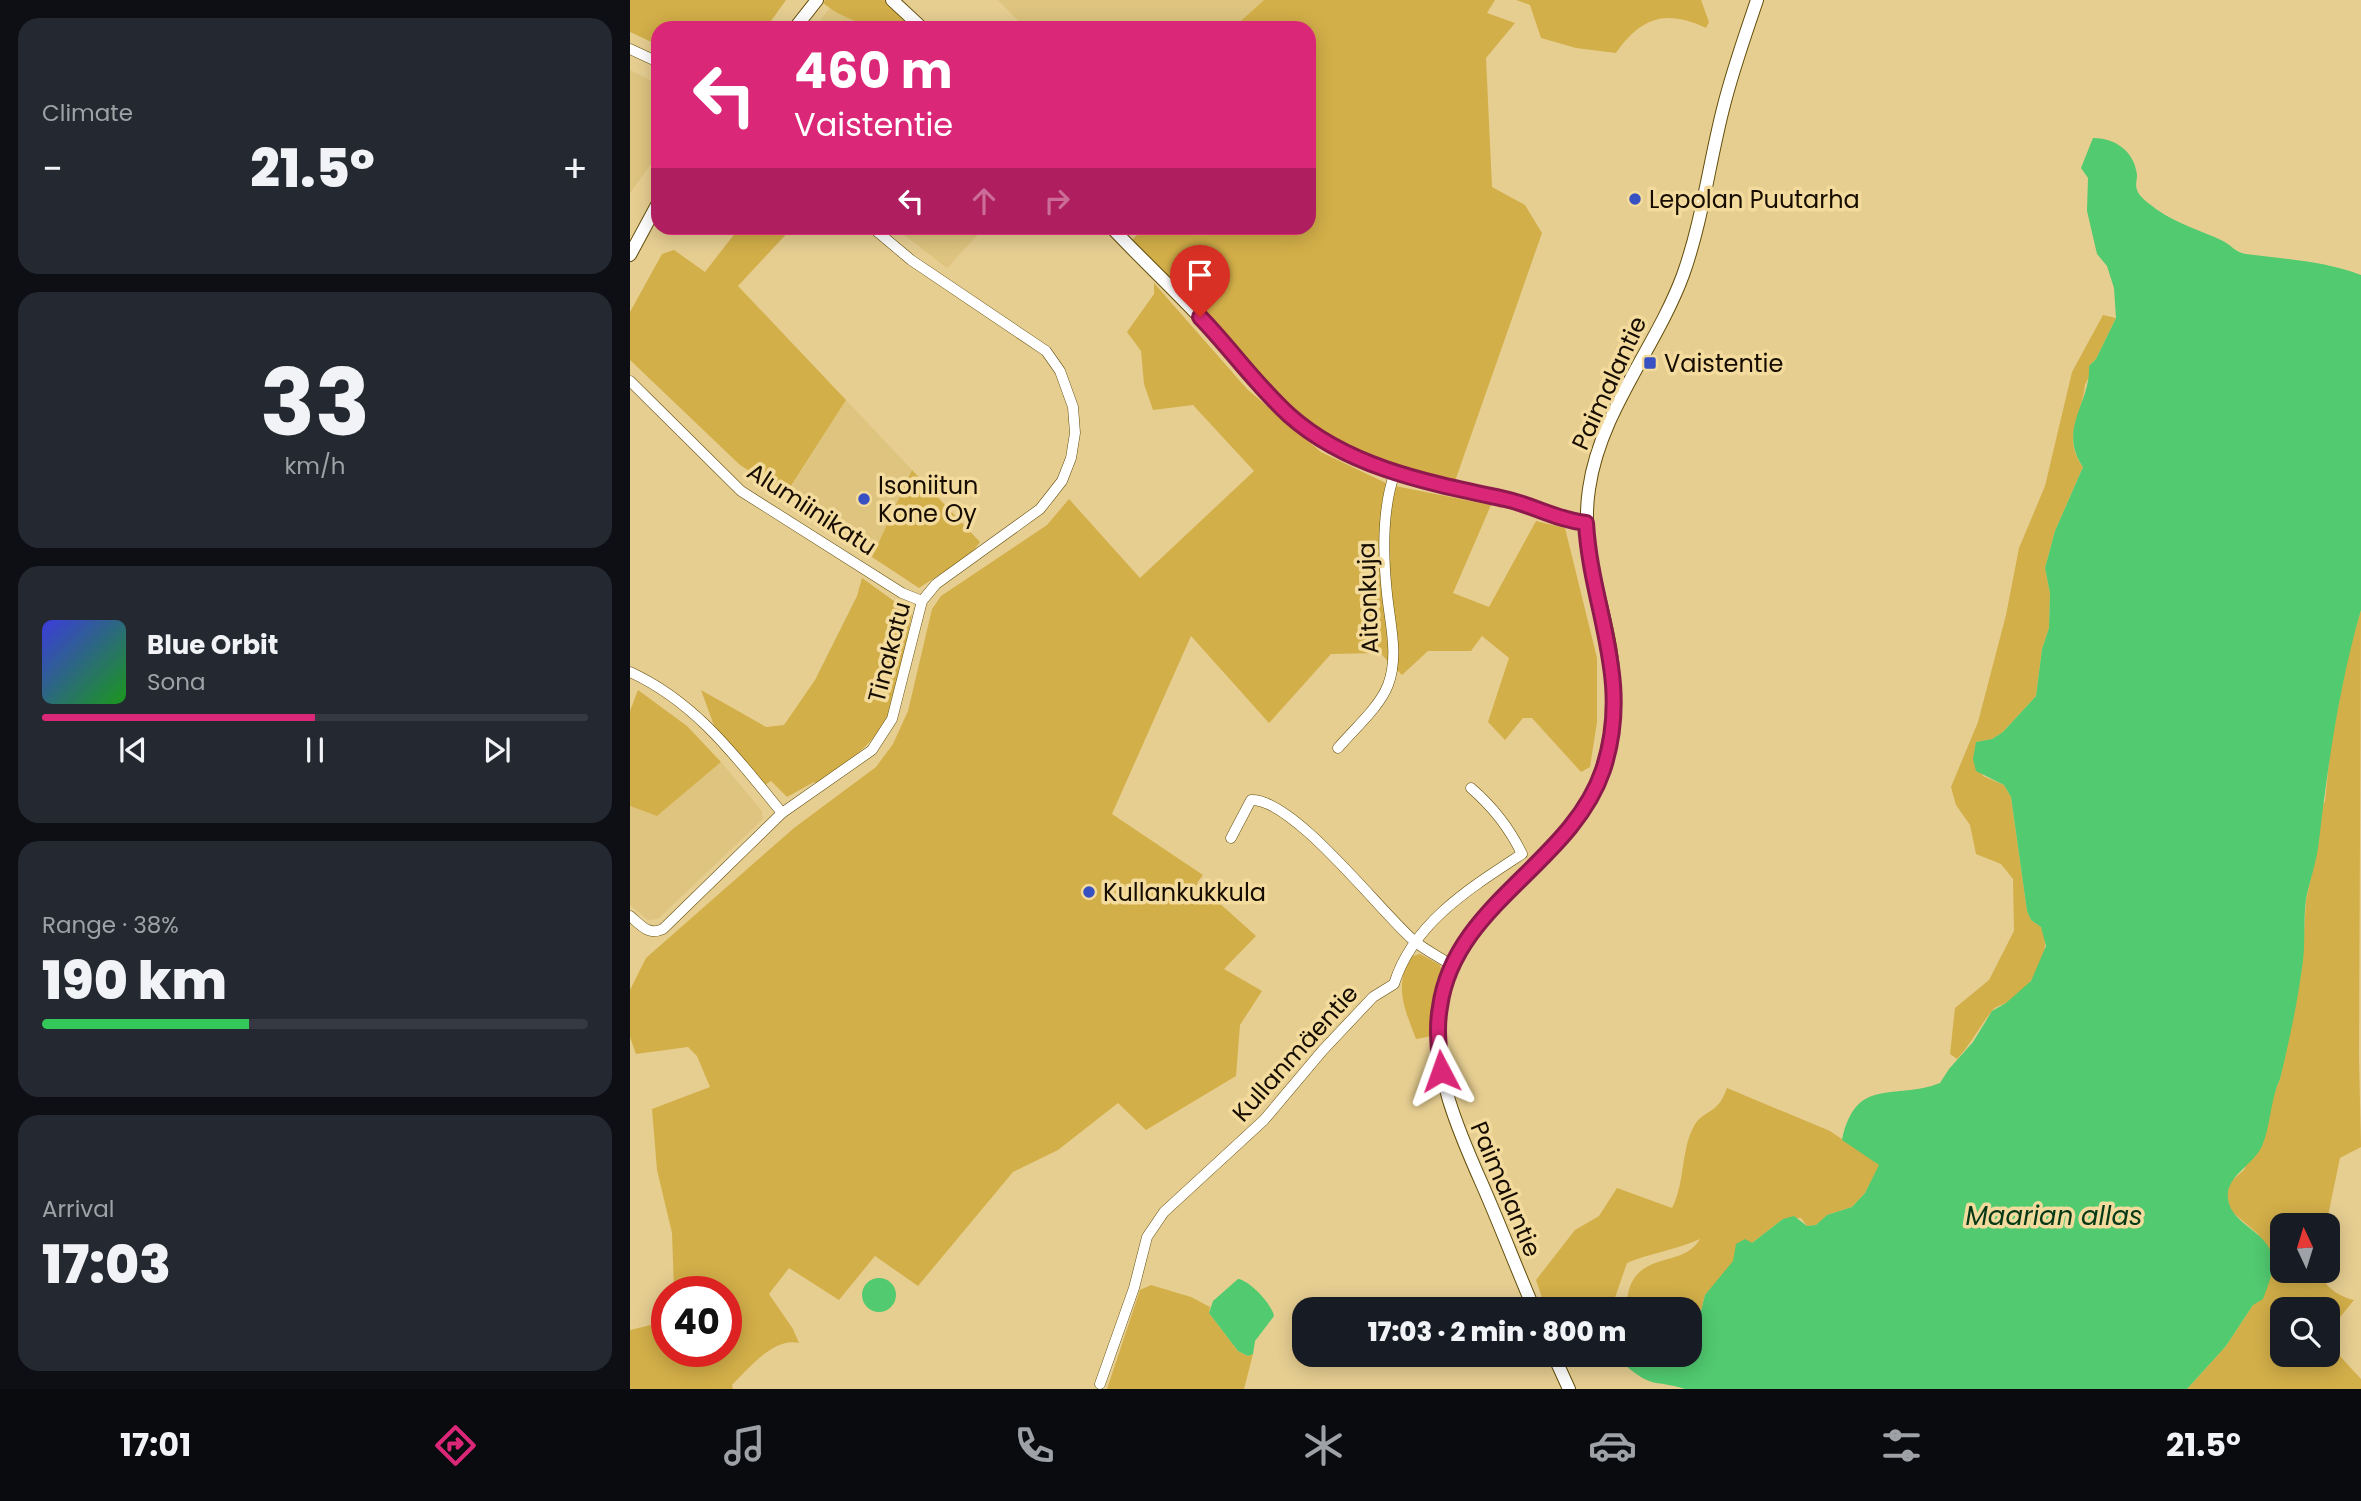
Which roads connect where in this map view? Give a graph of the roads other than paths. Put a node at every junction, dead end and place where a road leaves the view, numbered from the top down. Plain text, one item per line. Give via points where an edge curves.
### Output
1 (817, 0) edge
2 (891, 0) edge
3 (1757, 0) edge
4 (800, 21) edge
5 (914, 21) edge
6 (630, 49) edge
7 (651, 59) edge
8 (651, 215) edge
9 (881, 235) edge
10 (1119, 235) edge
11 (630, 255) edge
12 (630, 381) edge
13 (1395, 472) junction
14 (1586, 523) junction
15 (922, 601) junction
16 (630, 671) edge
17 (1338, 748) dead end
18 (1471, 788) dead end
19 (782, 813) junction
20 (1231, 838) dead end
21 (630, 916) edge
22 (1413, 940) junction
23 (1453, 966) junction
24 (1529, 1297) edge
25 (1559, 1367) edge
26 (1100, 1384) dead end
27 (1569, 1389) edge

1 - 4 street
2 - 5 street
3 - 14 street, Paimalantie via 1723,108 1684,272 1605,433 1591,474
6 - 7 street
8 - 11 street
9 - 15 street, Tinakatu via 911,260 1037,342 1060,371 1075,420 1071,458 1049,501 936,584
10 - 13 street via 1291,417 1352,457
12 - 15 street, Alumiinikatu via 741,491 902,593
13 - 14 street
13 - 17 street, Aitonkuja via 1387,493 1391,675 1384,694
14 - 23 street, Paimalantie via 1613,669 1604,767 1575,822 1478,924
15 - 19 street, Tinakatu via 898,701 883,735 858,763
16 - 19 street via 699,717
18 - 22 street, Kullanmäentie via 1506,826 1522,855 1468,890
19 - 21 street, Tinakatu via 666,926 655,933
20 - 22 street via 1251,800 1271,805 1307,832
22 - 23 street
22 - 26 street, Kullanmäentie via 1394,984 1373,997 1264,1120 1154,1225
23 - 24 street, Paimalantie via 1438,1020 1444,1093
25 - 27 street

